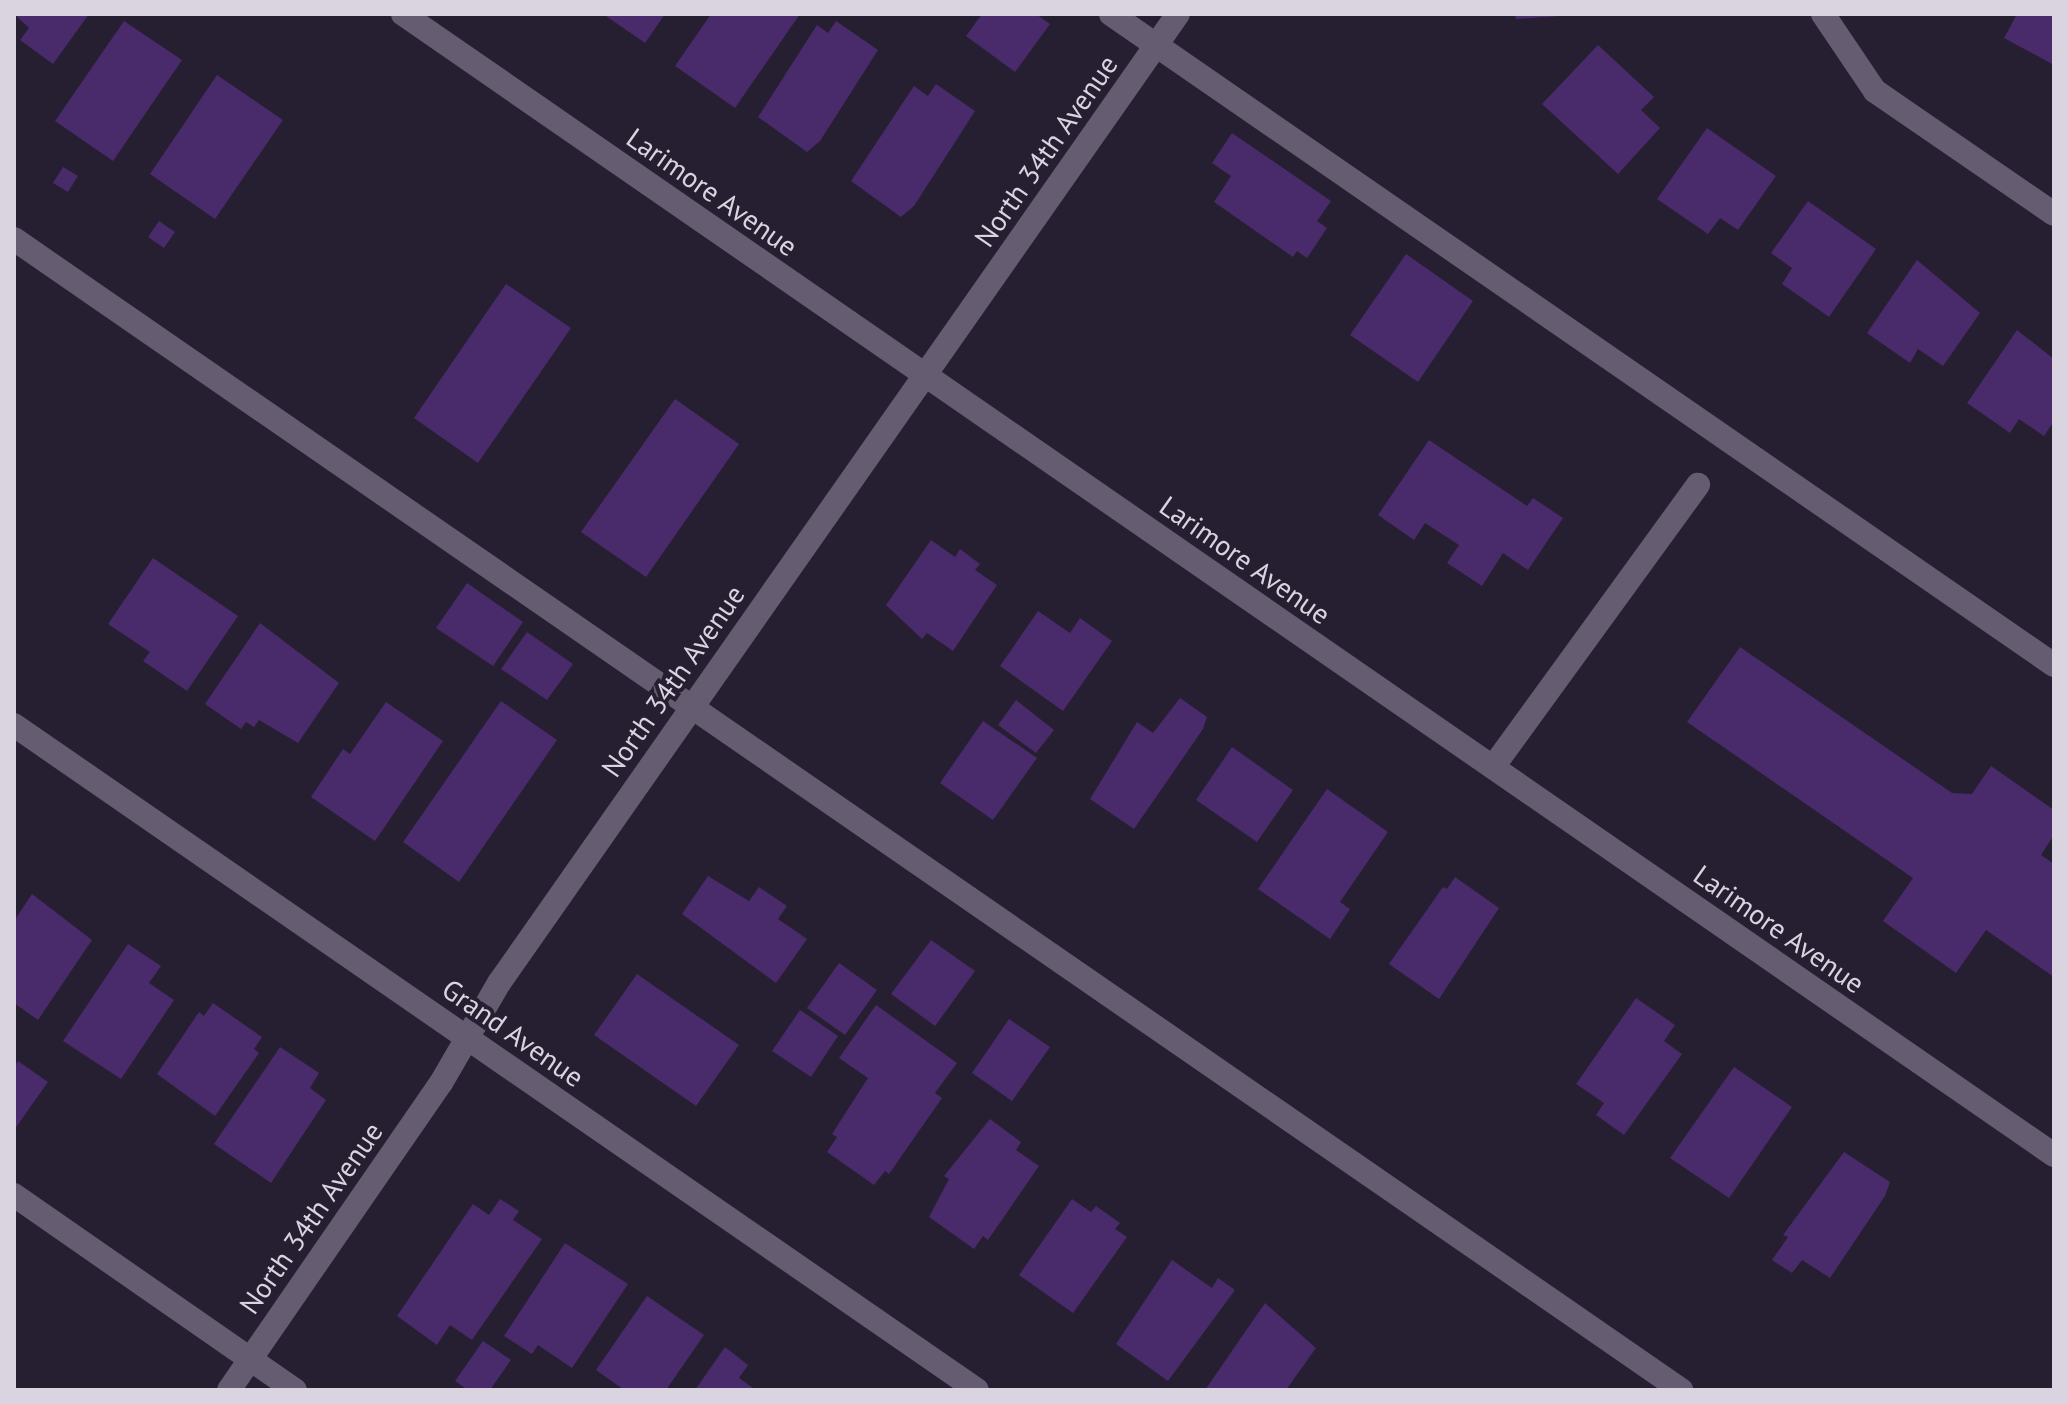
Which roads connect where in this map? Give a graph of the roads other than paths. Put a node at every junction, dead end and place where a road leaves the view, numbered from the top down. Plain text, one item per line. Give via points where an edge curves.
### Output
1 (403, 14) edge
2 (1111, 14) edge
3 (1178, 14) edge
4 (1823, 14) edge
5 (1156, 46) junction
6 (2054, 214) edge
7 (14, 239) edge
8 (925, 375) junction
9 (1698, 485) dead end
10 (2054, 665) edge
11 (691, 709) junction
12 (14, 725) edge
13 (1493, 767) junction
14 (467, 1038) junction
15 (2054, 1155) edge
16 (14, 1195) edge
17 (250, 1359) junction
18 (229, 1390) edge
19 (295, 1390) edge
20 (977, 1390) edge
21 (1681, 1390) edge

1 - 8 street, Larimore Avenue
2 - 5 street
3 - 5 street, North 34th Avenue
4 - 6 street via 1875,91
5 - 8 street, North 34th Avenue
5 - 10 street
7 - 11 street
8 - 11 street, North 34th Avenue
8 - 13 street, Larimore Avenue
9 - 13 street
11 - 14 street, North 34th Avenue via 499,983
11 - 21 street
12 - 14 street, Grand Avenue
13 - 15 street, Larimore Avenue
14 - 17 street, North 34th Avenue
14 - 20 street, Grand Avenue
16 - 17 street
17 - 18 street, North 34th Avenue
17 - 19 street

